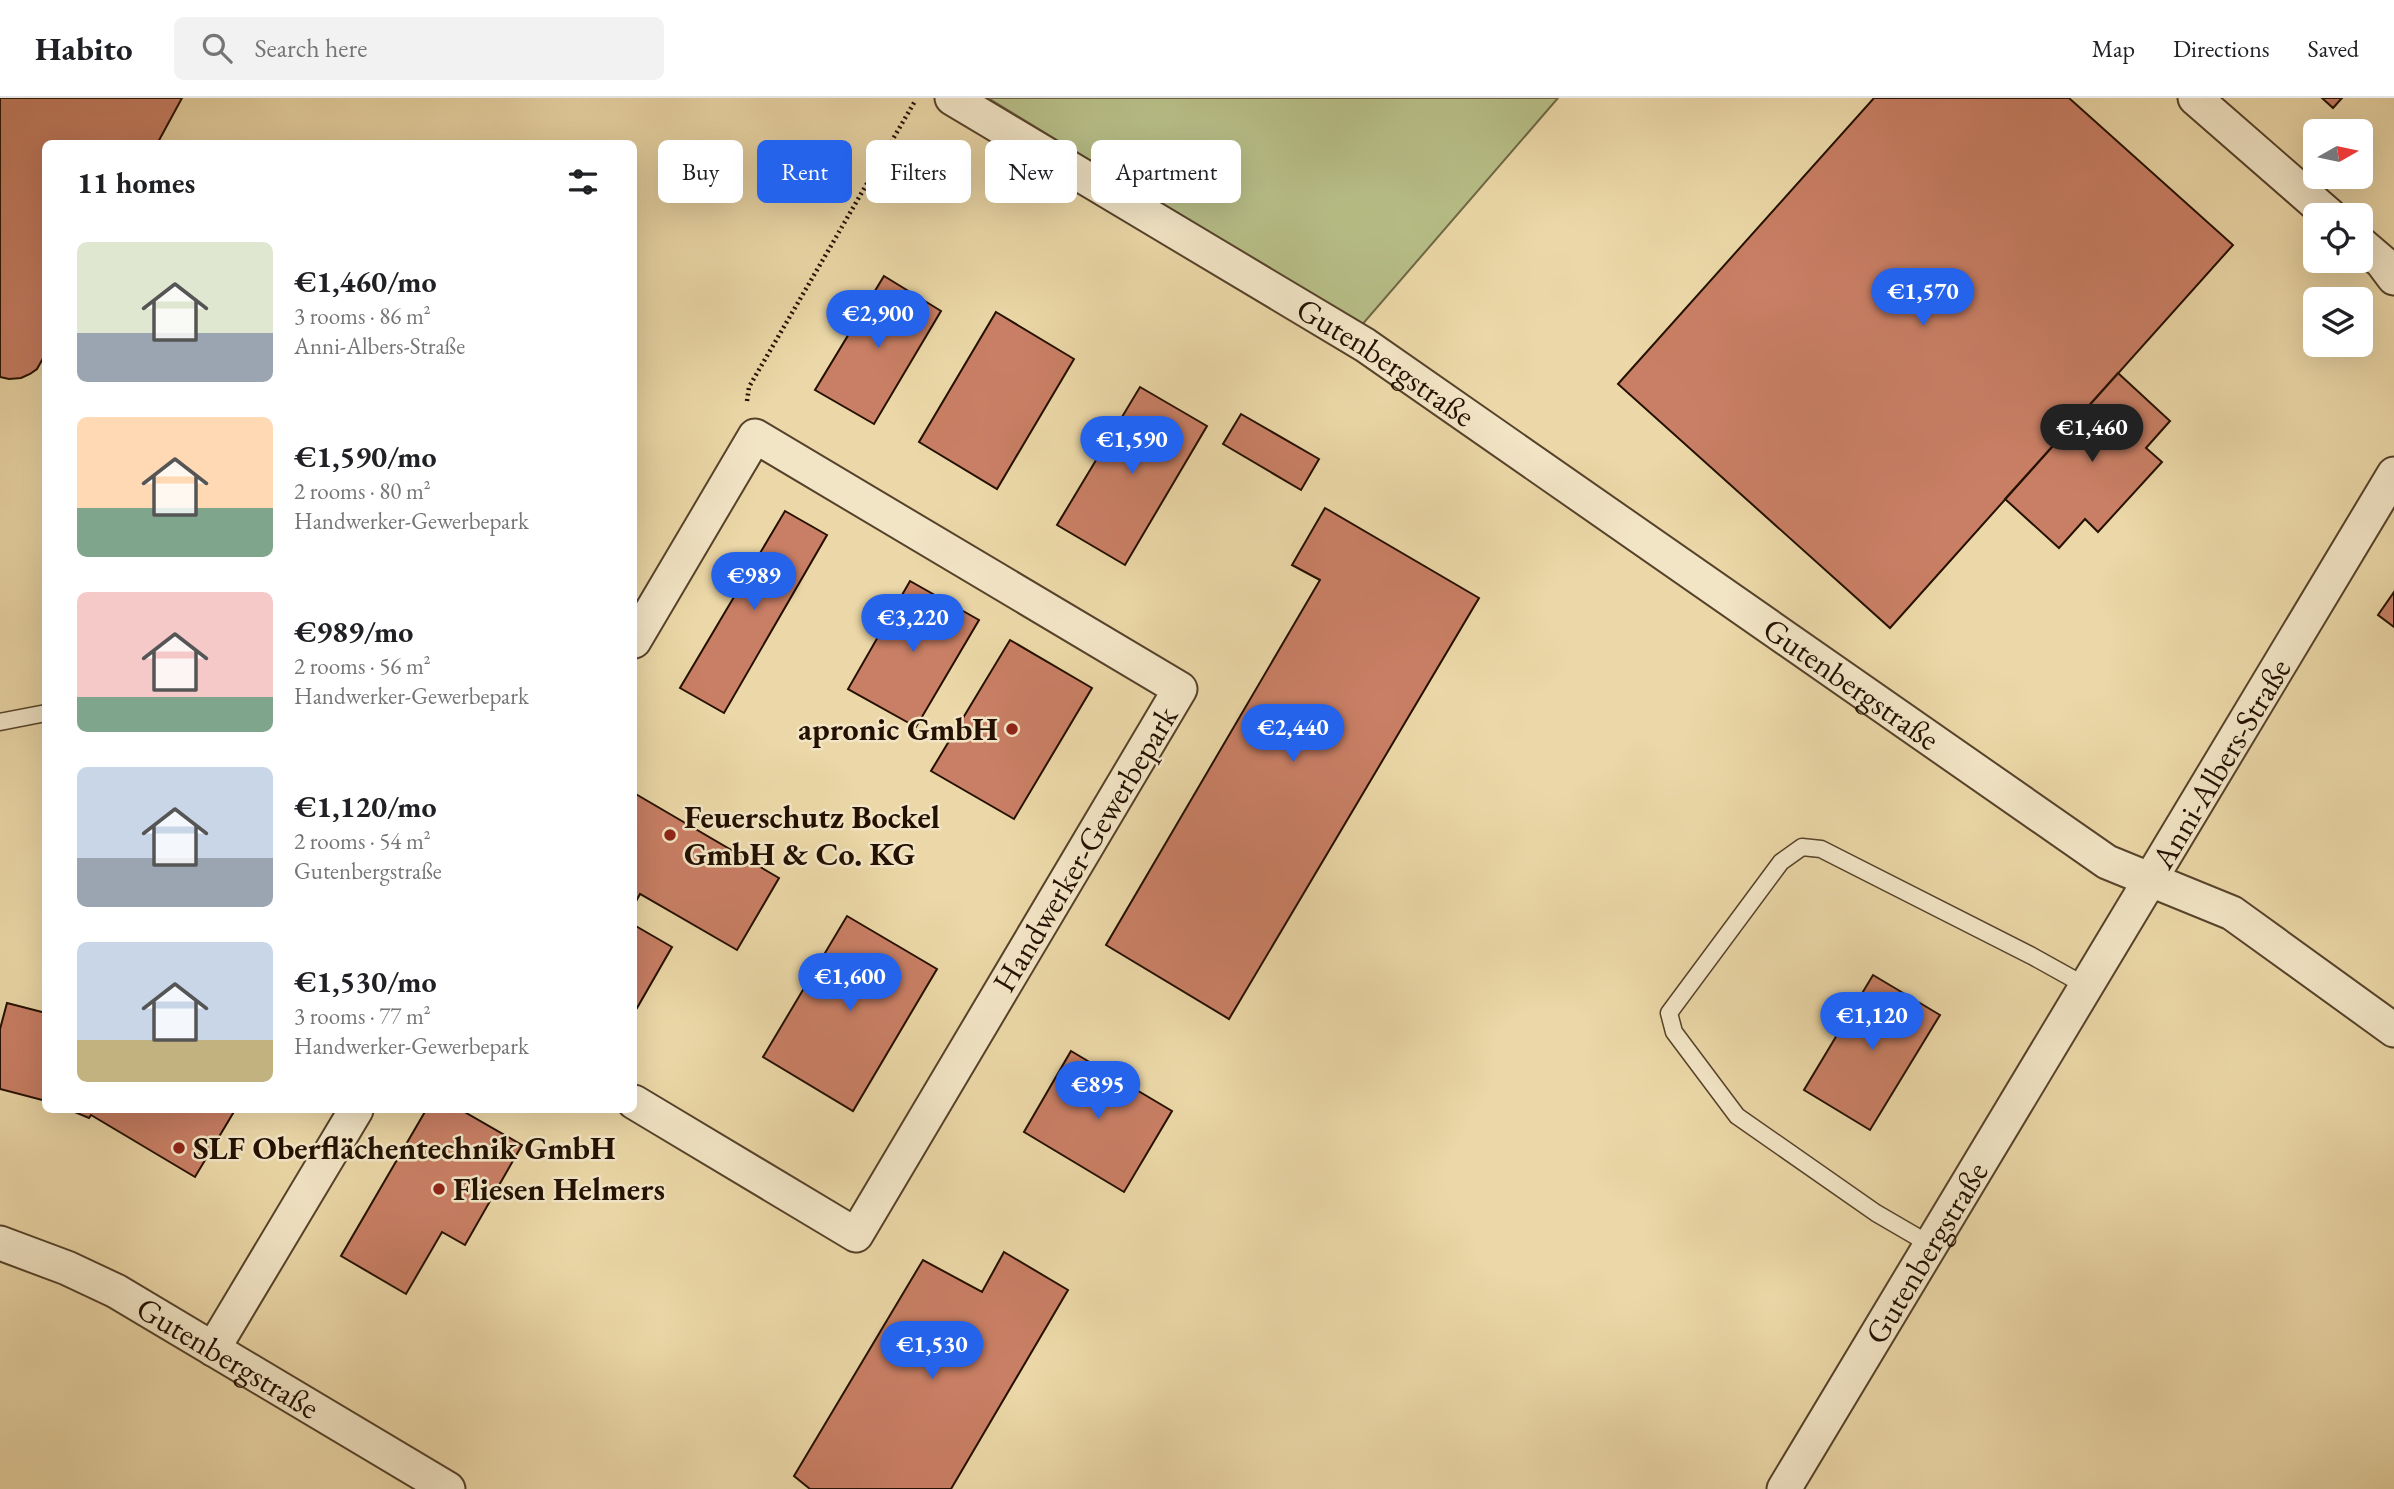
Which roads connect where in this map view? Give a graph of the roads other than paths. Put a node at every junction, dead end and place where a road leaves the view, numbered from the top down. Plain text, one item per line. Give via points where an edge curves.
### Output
1 (952, 98) edge
2 (2195, 98) edge
3 (2315, 203) edge
4 (2373, 254) edge
5 (2394, 278) edge
6 (2394, 474) edge
7 (637, 636) edge
8 (42, 714) edge
9 (0, 722) edge
10 (2153, 880) junction
11 (2086, 986) junction
12 (2394, 1030) edge
13 (637, 1104) edge
14 (354, 1113) edge
15 (0, 1243) edge
16 (1931, 1245) junction
17 (213, 1349) junction
18 (448, 1489) edge
19 (1784, 1489) edge

1 - 10 street, Gutenbergstraße via 1364,345 2107,862
2 - 3 street
4 - 5 street
6 - 10 street, Anni-Albers-Straße
7 - 13 street, Handwerker-Gewerbepark via 755,436 1180,689 856,1235
8 - 9 lane
10 - 11 street, Gutenbergstraße
10 - 12 street, Anni-Albers-Straße via 2232,914
11 - 16 street, Gutenbergstraße
11 - 16 lane via 1821,849 1801,847 1781,862 1669,1013 1674,1031 1737,1115 1876,1213
14 - 17 street
15 - 17 street, Gutenbergstraße via 116,1291
16 - 19 street, Gutenbergstraße
17 - 18 street, Gutenbergstraße

